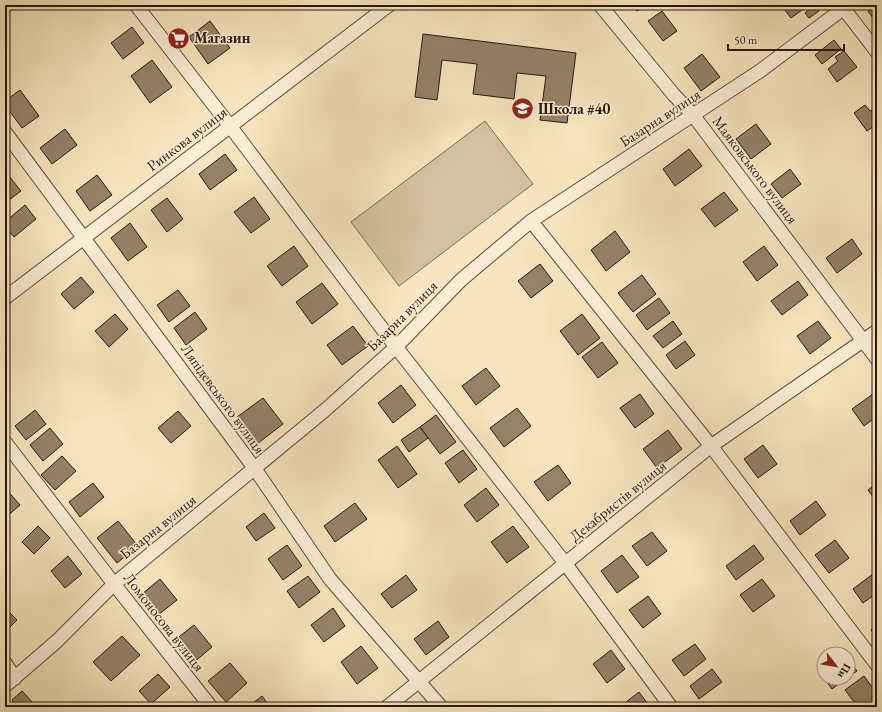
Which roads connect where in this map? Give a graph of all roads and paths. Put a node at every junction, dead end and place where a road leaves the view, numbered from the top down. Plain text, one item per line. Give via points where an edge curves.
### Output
1 (136, 5) edge
2 (388, 5) edge
3 (600, 5) edge
4 (844, 6) edge
5 (372, 10) edge
6 (877, 52) edge
7 (693, 115) junction
8 (230, 126) junction
9 (5, 132) edge
10 (531, 221) junction
11 (84, 238) junction
12 (5, 298) edge
13 (877, 331) edge
14 (863, 341) junction
15 (396, 346) junction
16 (877, 359) edge
17 (5, 442) edge
18 (711, 446) junction
19 (255, 469) junction
20 (565, 563) junction
21 (114, 584) junction
22 (5, 663) edge
23 (877, 665) edge
24 (420, 681) junction
25 (10, 682) edge
26 (211, 707) edge
27 (387, 707) edge
28 (441, 707) edge
29 (671, 707) edge

1 - 8 street
2 - 5 street, Ринкова вулиця
3 - 7 street, Маяковського вулиця
4 - 6 street
4 - 7 street, Базарна вулиця via 760,71
5 - 8 street, Ринкова вулиця
7 - 10 street, Базарна вулиця
7 - 14 street, Маяковського вулиця
8 - 11 street, Ринкова вулиця
8 - 15 street
9 - 11 street, Ляпідевського вулиця
10 - 15 street, Базарна вулиця via 461,280
10 - 18 street
11 - 12 street, Ринкова вулиця
11 - 19 street, Ляпідевського вулиця
13 - 14 street, Декабристів вулиця
14 - 16 street, Маяковського вулиця
14 - 18 street, Декабристів вулиця
15 - 19 street, Базарна вулиця via 324,412
15 - 20 street
17 - 21 street, Ломоносова вулиця
18 - 20 street, Декабристів вулиця
18 - 23 street
19 - 21 street, Базарна вулиця
19 - 24 street, Ляпідевського вулиця via 330,579
20 - 24 street, Декабристів вулиця
20 - 29 street
21 - 25 street, Базарна вулиця via 57,641
21 - 26 street, Ломоносова вулиця
22 - 25 street
24 - 27 street, Декабристів вулиця
24 - 28 street, Ляпідевського вулиця

